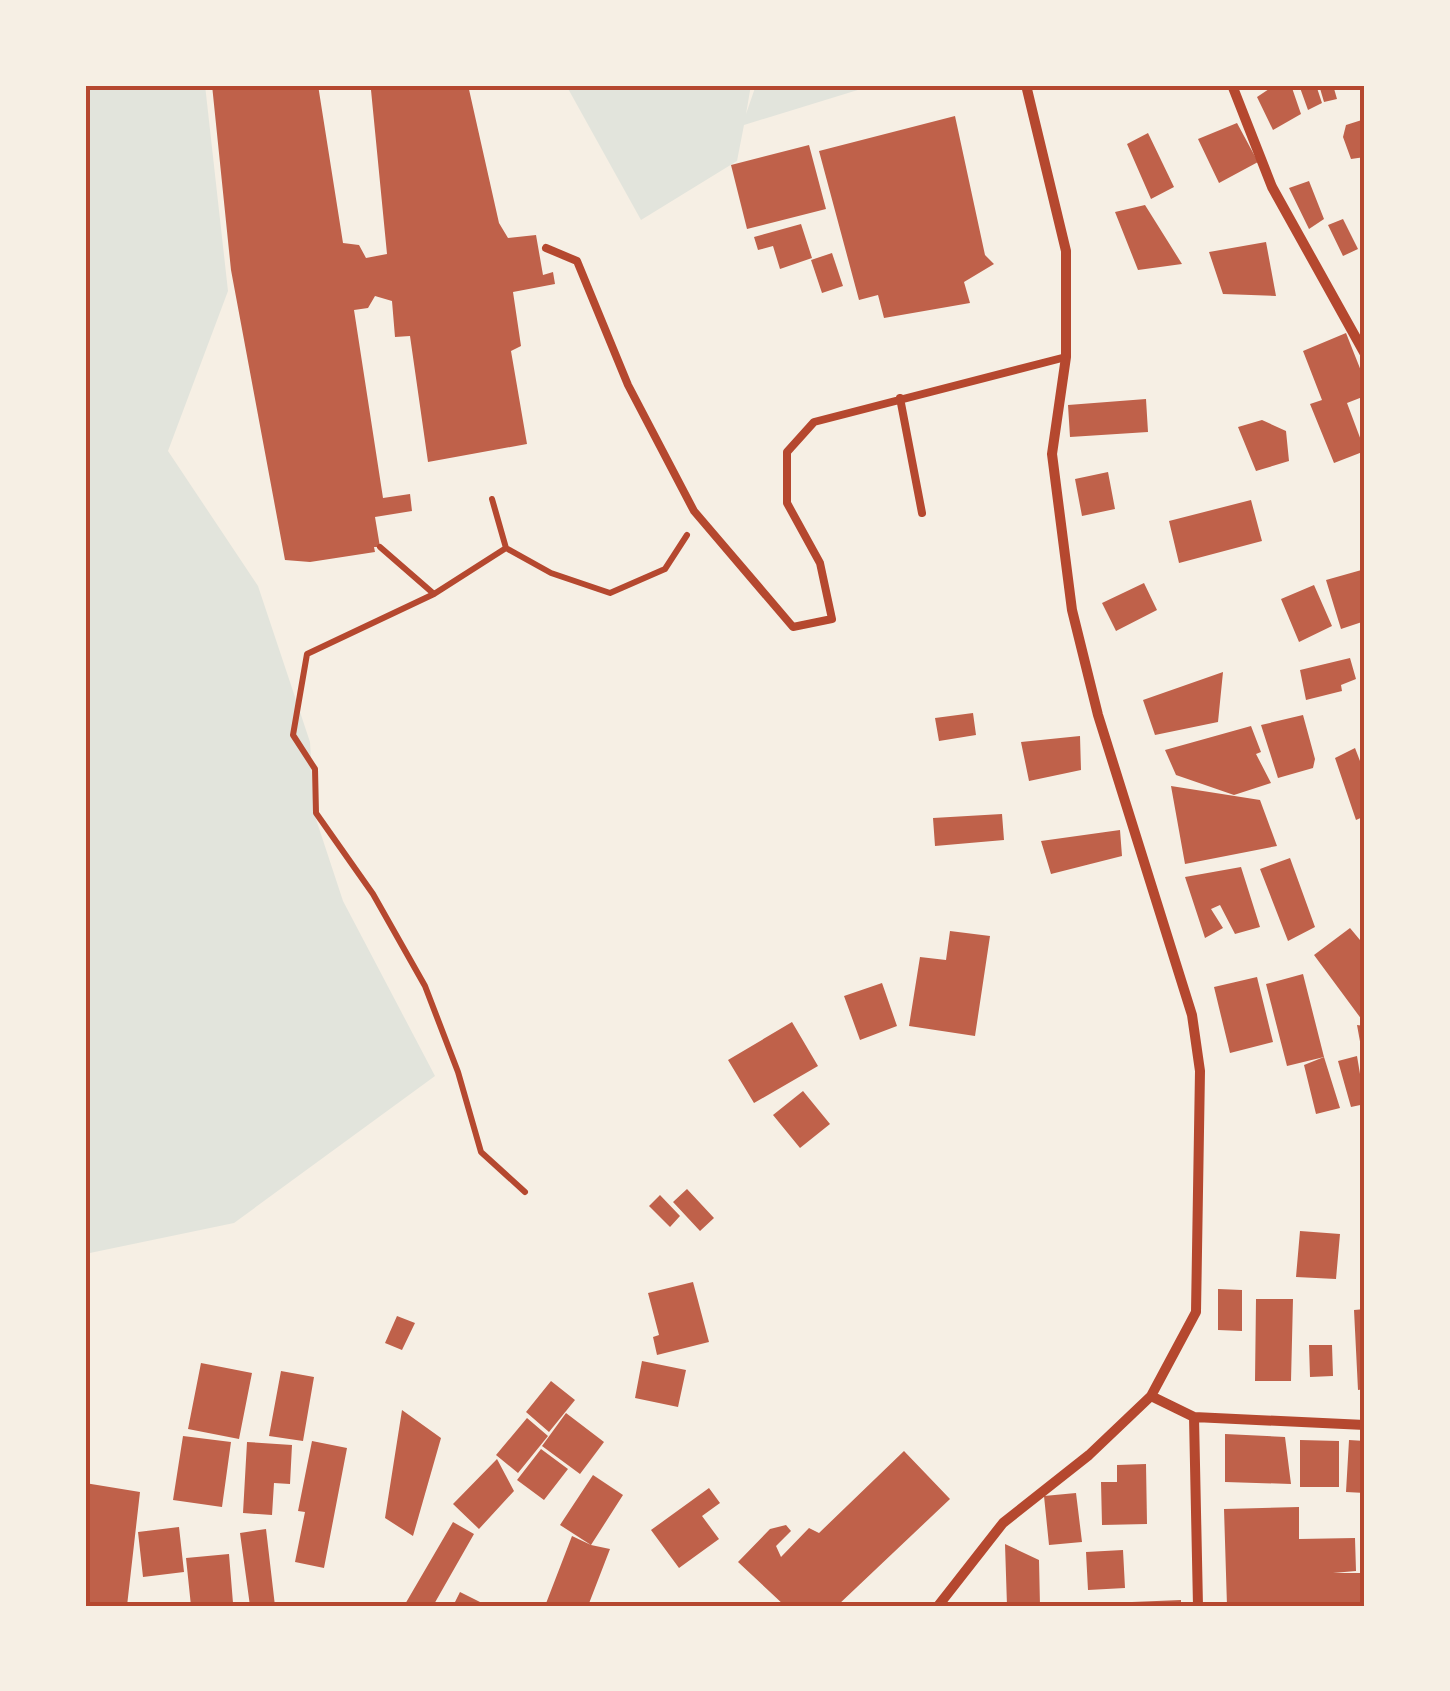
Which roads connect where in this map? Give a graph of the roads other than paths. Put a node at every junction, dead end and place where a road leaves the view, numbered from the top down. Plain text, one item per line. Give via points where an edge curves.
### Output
1 (1026, 85) edge
2 (1232, 85) edge
3 (546, 248) dead end
4 (1365, 354) edge
5 (1066, 357) junction
6 (900, 398) junction
7 (922, 513) dead end
8 (1151, 1396) junction
9 (1194, 1416) junction
10 (1365, 1424) edge
11 (938, 1606) edge
12 (1198, 1606) edge

1 - 5 street via 1066,251
2 - 4 street via 1272,187
3 - 6 lane via 577,261 628,385 699,518 793,627 832,618 820,563 787,503 787,452 814,422
5 - 6 lane
5 - 8 street via 1052,454 1072,610 1192,1015 1200,1071 1196,1312
6 - 7 lane
8 - 9 street
8 - 11 street via 1003,1523
9 - 10 street
9 - 12 street

